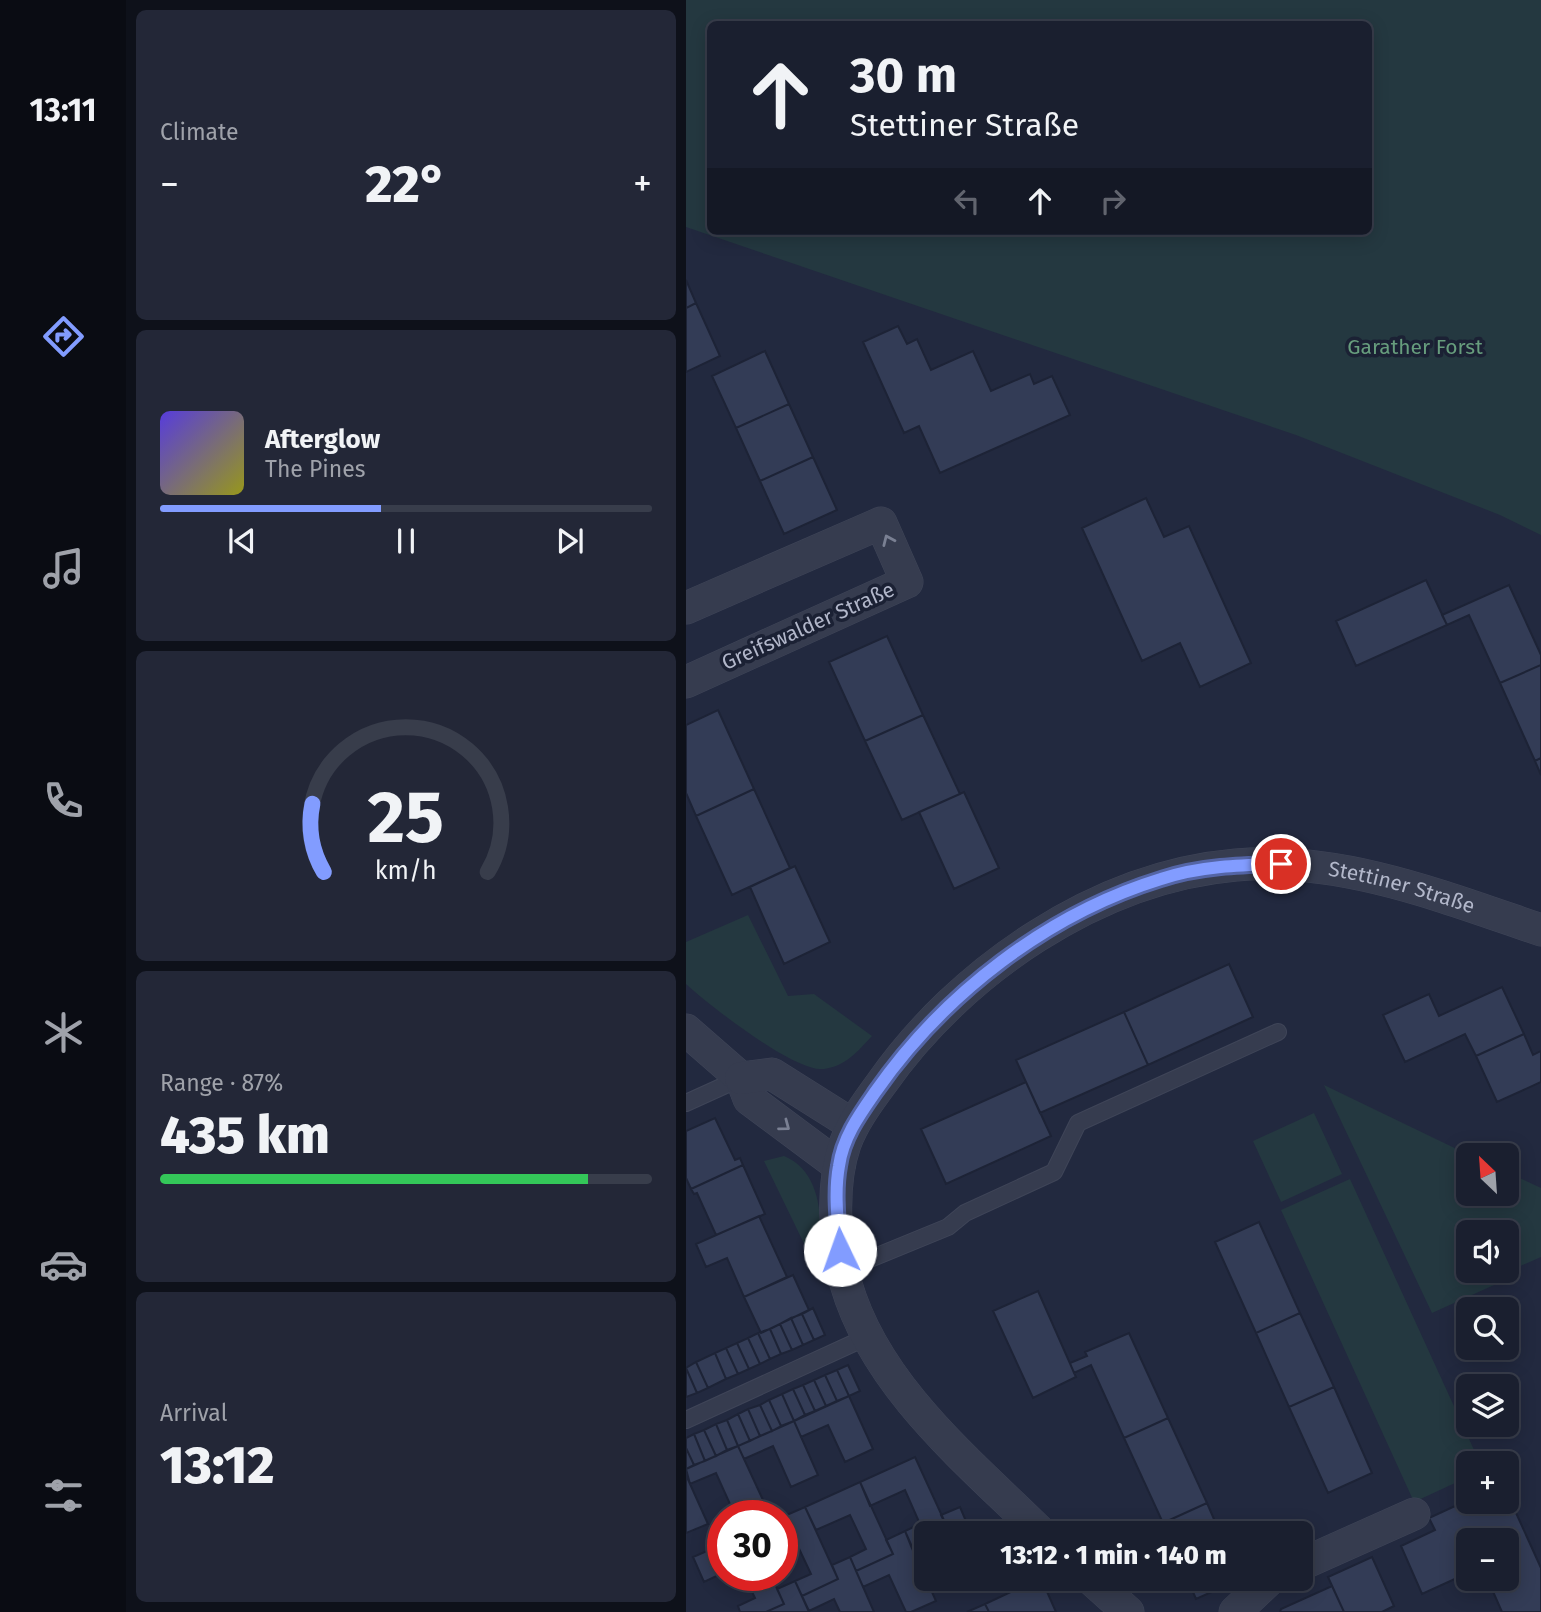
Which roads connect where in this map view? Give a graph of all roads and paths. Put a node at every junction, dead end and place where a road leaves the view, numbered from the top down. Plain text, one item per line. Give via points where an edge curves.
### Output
1 (686, 608) edge
2 (686, 682) edge
3 (1541, 930) edge
4 (686, 1030) edge
5 (1278, 1032) dead end
6 (741, 1078) junction
7 (686, 1103) edge
8 (853, 1125) junction
9 (839, 1166) junction
10 (843, 1270) junction
11 (867, 1337) junction
12 (686, 1420) edge
13 (1414, 1514) dead end
14 (1029, 1521) edge
15 (1313, 1559) edge
16 (1105, 1591) edge
17 (1257, 1591) edge
18 (1128, 1612) edge
19 (1235, 1612) edge

2 -> 1 street, Greifswalder Straße via 907,582 880,523
3 - 8 street, Stettiner Straße via 1370,876 1292,865 1239,865 1163,878 1055,926 976,981 899,1058
4 - 6 street
5 - 10 lane via 1078,1123 1054,1172 965,1213 947,1227
6 - 7 lane
6 - 8 street via 772,1074
6 -> 9 street via 749,1099
8 - 9 street, Stettiner Straße
9 - 10 street, Stettiner Straße
10 - 11 street, Stettiner Straße
11 - 12 lane
11 - 14 street, Stettiner Straße via 935,1429
13 - 15 street
16 - 18 street
17 - 19 street

